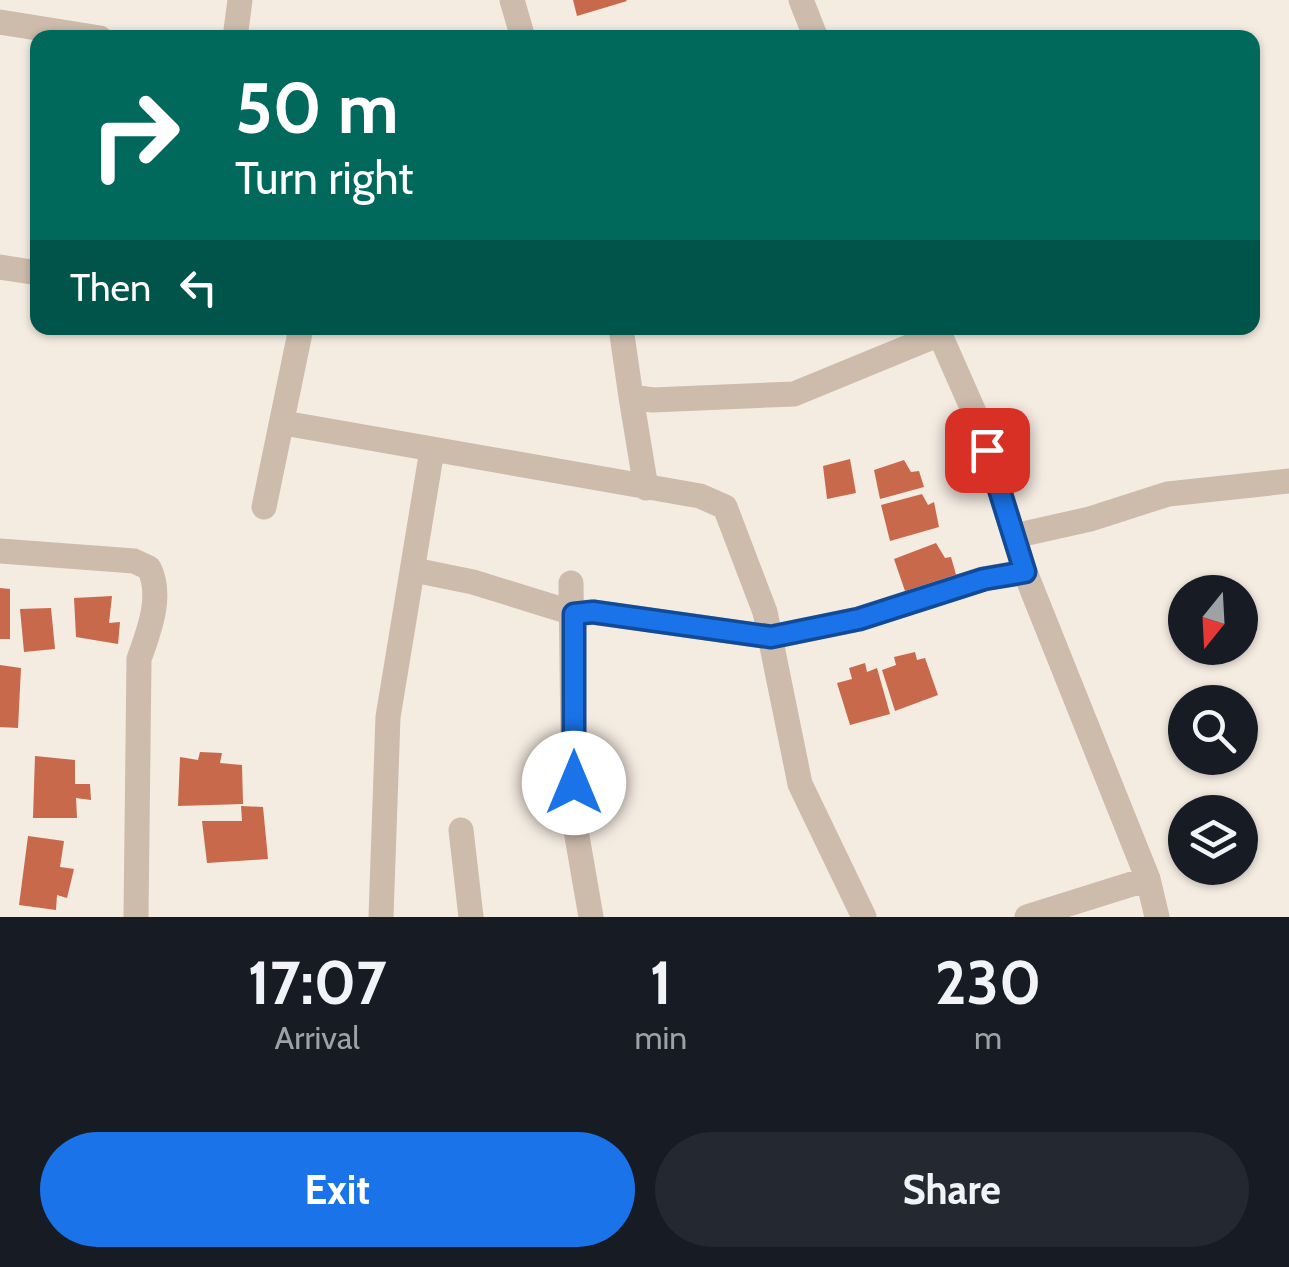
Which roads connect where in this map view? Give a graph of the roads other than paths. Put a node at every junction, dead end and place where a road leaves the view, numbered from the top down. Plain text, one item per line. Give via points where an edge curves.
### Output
1 (240, 0) edge
2 (512, 0) edge
3 (801, 0) edge
4 (0, 22) edge
5 (50, 30) edge
6 (236, 30) edge
7 (521, 30) edge
8 (813, 30) edge
9 (0, 267) edge
10 (30, 272) edge
11 (300, 335) edge
12 (621, 335) edge
13 (928, 335) edge
14 (941, 335) edge
15 (631, 397) junction
16 (284, 423) junction
17 (432, 450) junction
18 (1289, 481) edge
19 (646, 488) junction
20 (264, 507) dead end
21 (1014, 536) junction
22 (0, 551) edge
23 (414, 570) junction
24 (1025, 572) junction
25 (571, 583) dead end
26 (574, 614) junction
27 (771, 637) junction
28 (460, 830) dead end
29 (1148, 879) junction
30 (136, 917) edge
31 (381, 917) edge
32 (470, 917) edge
33 (591, 917) edge
34 (864, 917) edge
35 (1027, 917) edge
36 (1157, 917) edge

1 - 6 street
2 - 7 street
3 - 8 street
4 - 5 street
9 - 10 street
11 - 16 street
12 - 15 street
13 - 15 street via 794,394
14 - 21 street via 978,420
15 - 19 street
16 - 17 street
16 - 20 street
17 - 19 street
17 - 23 street
18 - 21 street via 1168,494
19 - 27 street via 725,507
21 - 24 street
22 - 30 street via 134,561 155,580 152,623 139,660
23 - 26 street
23 - 31 street via 388,716
24 - 27 street
24 - 29 street
25 - 26 street
26 - 27 street
26 - 33 street via 574,818
27 - 34 street via 800,784
28 - 32 street
29 - 35 street
29 - 36 street

